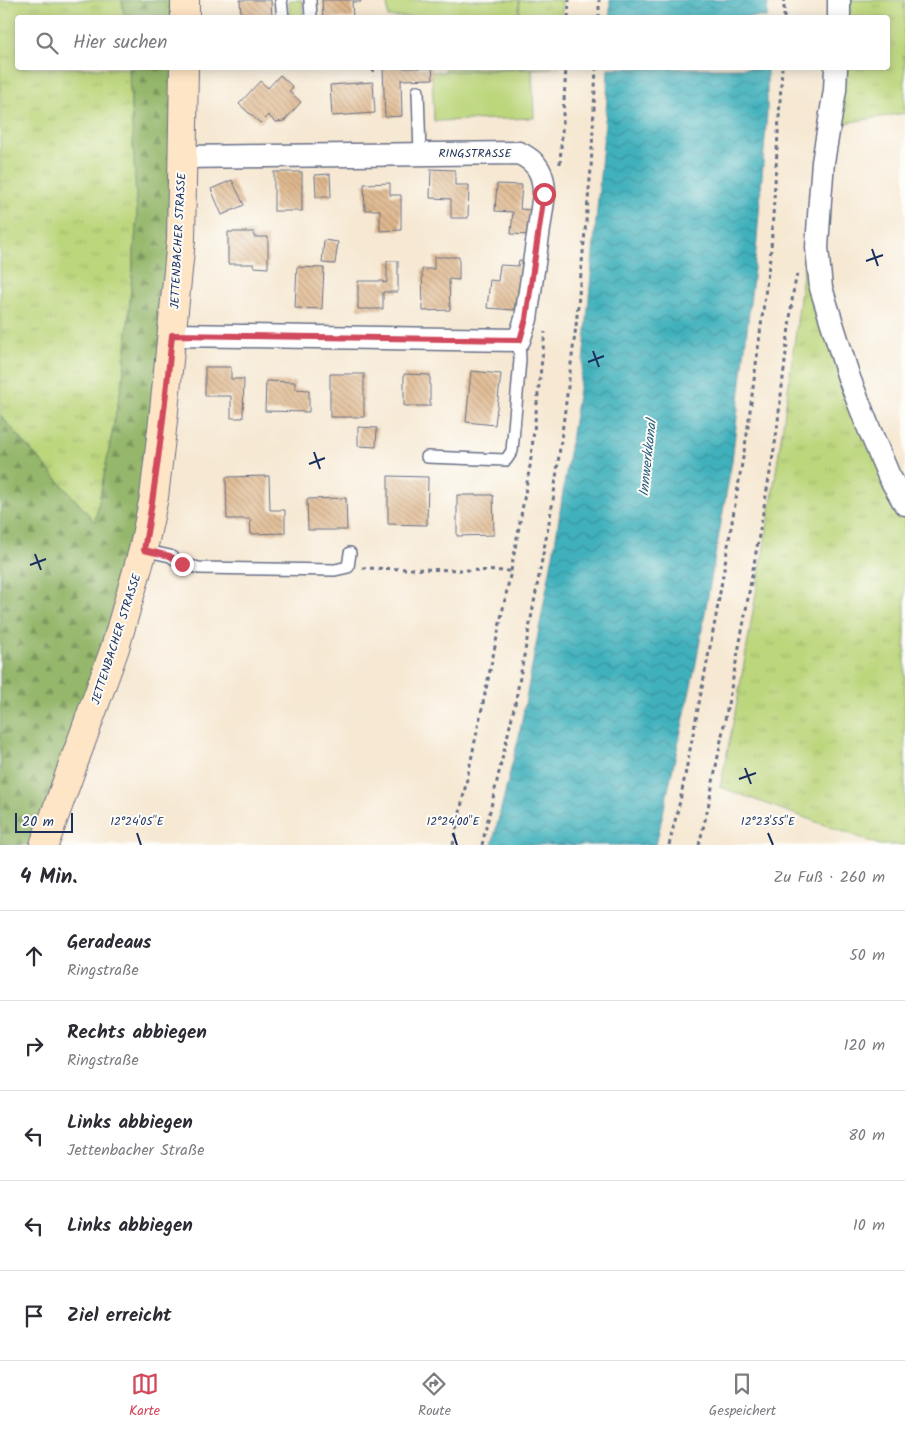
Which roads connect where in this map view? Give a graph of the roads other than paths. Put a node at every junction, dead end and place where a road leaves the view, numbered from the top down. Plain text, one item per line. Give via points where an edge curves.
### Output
1 (185, 0) edge
2 (281, 0) edge
3 (310, 0) edge
4 (840, 0) edge
5 (185, 15) edge
6 (283, 15) edge
7 (311, 15) edge
8 (839, 15) edge
9 (184, 70) edge
10 (836, 70) edge
11 (418, 91) dead end
12 (420, 154) junction
13 (183, 157) junction
14 (172, 335) junction
15 (520, 340) junction
16 (427, 457) dead end
17 (905, 504) edge
18 (144, 550) junction
19 (350, 553) dead end
20 (44, 845) edge

1 - 5 street
2 - 6 lane
3 - 7 lane
4 - 8 street
9 - 13 street, JETTENBACHER STRASSE
10 - 17 street via 820,200 817,248 821,288 867,424
11 - 12 lane
12 - 13 street, RINGSTRASSE
12 - 15 street, RINGSTRASSE via 519,153 530,158 538,168 544,182 544,194 526,319
13 - 14 street, JETTENBACHER STRASSE via 181,240
14 - 15 street
14 - 18 street, JETTENBACHER STRASSE via 154,497
15 - 16 lane via 512,451 506,460
18 - 19 lane via 199,568 335,570 348,567
18 - 20 street, JETTENBACHER STRASSE via 115,648

